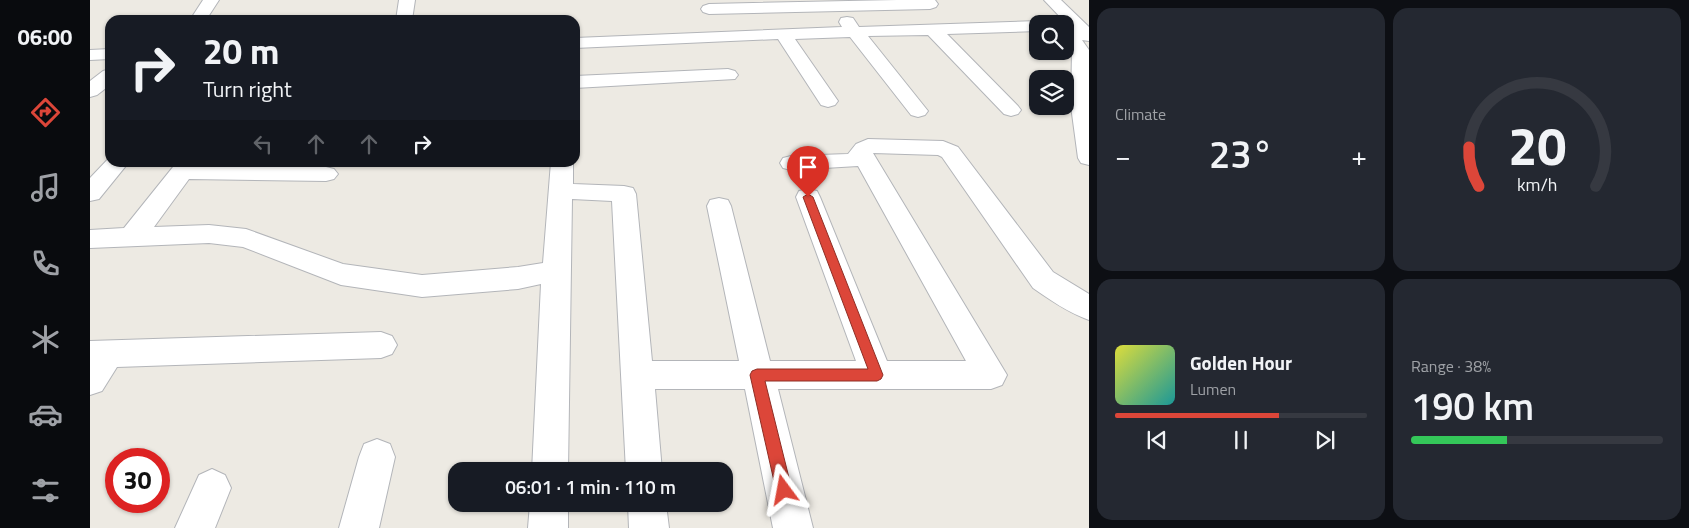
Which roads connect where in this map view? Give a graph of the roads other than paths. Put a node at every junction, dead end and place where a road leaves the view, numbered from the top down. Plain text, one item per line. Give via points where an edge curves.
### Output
1 (211, 0) edge
2 (407, 0) edge
3 (925, 0) edge
4 (1038, 0) edge
5 (1052, 0) edge
6 (833, 3) edge
7 (894, 3) edge
8 (707, 4) edge
9 (769, 4) edge
10 (201, 15) edge
11 (405, 15) edge
12 (1055, 15) edge
13 (1061, 15) edge
14 (1029, 26) edge
15 (932, 29) junction
16 (1074, 29) edge
17 (855, 32) junction
18 (783, 34) junction
19 (721, 36) junction
20 (1074, 39) edge
21 (1089, 39) edge
22 (580, 43) edge
23 (105, 54) edge
24 (90, 55) edge
25 (728, 75) dead end
26 (105, 79) edge
27 (580, 82) edge
28 (90, 91) edge
29 (828, 101) dead end
30 (1011, 110) dead end
31 (918, 111) dead end
32 (862, 153) junction
33 (1089, 158) edge
34 (791, 163) dead end
35 (113, 167) edge
36 (186, 167) edge
37 (326, 174) dead end
38 (561, 177) edge
39 (90, 193) edge
40 (808, 197) dead end
41 (719, 206) dead end
42 (132, 238) junction
43 (90, 239) edge
44 (556, 271) junction
45 (1089, 308) edge
46 (381, 345) dead end
47 (99, 354) edge
48 (637, 375) junction
49 (757, 375) junction
50 (877, 375) junction
51 (90, 381) edge
52 (377, 457) dead end
53 (550, 462) edge
54 (643, 462) edge
55 (212, 488) dead end
56 (549, 512) edge
57 (648, 512) edge
58 (195, 528) edge
59 (360, 528) edge
60 (548, 528) edge
61 (649, 528) edge
62 (793, 528) edge

1 - 10 street
2 - 11 street
3 - 7 street via 930,4
4 - 12 street
5 - 13 street
6 - 7 street
6 - 9 street
6 - 17 street
8 - 9 street
8 - 19 street
14 - 15 street
15 - 17 street
15 - 30 street
16 - 21 street
17 - 18 street
17 - 31 street
18 - 19 street
18 - 29 street
19 - 22 street
20 - 33 street via 1080,51 1081,106
23 - 24 street
25 - 27 street
26 - 28 street
32 - 34 street via 852,161
32 - 45 street via 868,146 932,147 950,152 1043,280
32 - 50 street via 990,375
35 - 39 street
36 - 37 street
36 - 42 street
38 - 44 street
38 - 48 street via 624,194
40 - 50 street
41 - 49 street
42 - 43 street
42 - 44 street via 209,234 246,238 341,274 422,286 518,278
44 - 53 street
46 - 47 street
47 - 51 street
48 - 49 street
48 - 54 street
49 - 50 street
49 - 62 street
52 - 59 street
55 - 58 street
56 - 60 street
57 - 61 street

